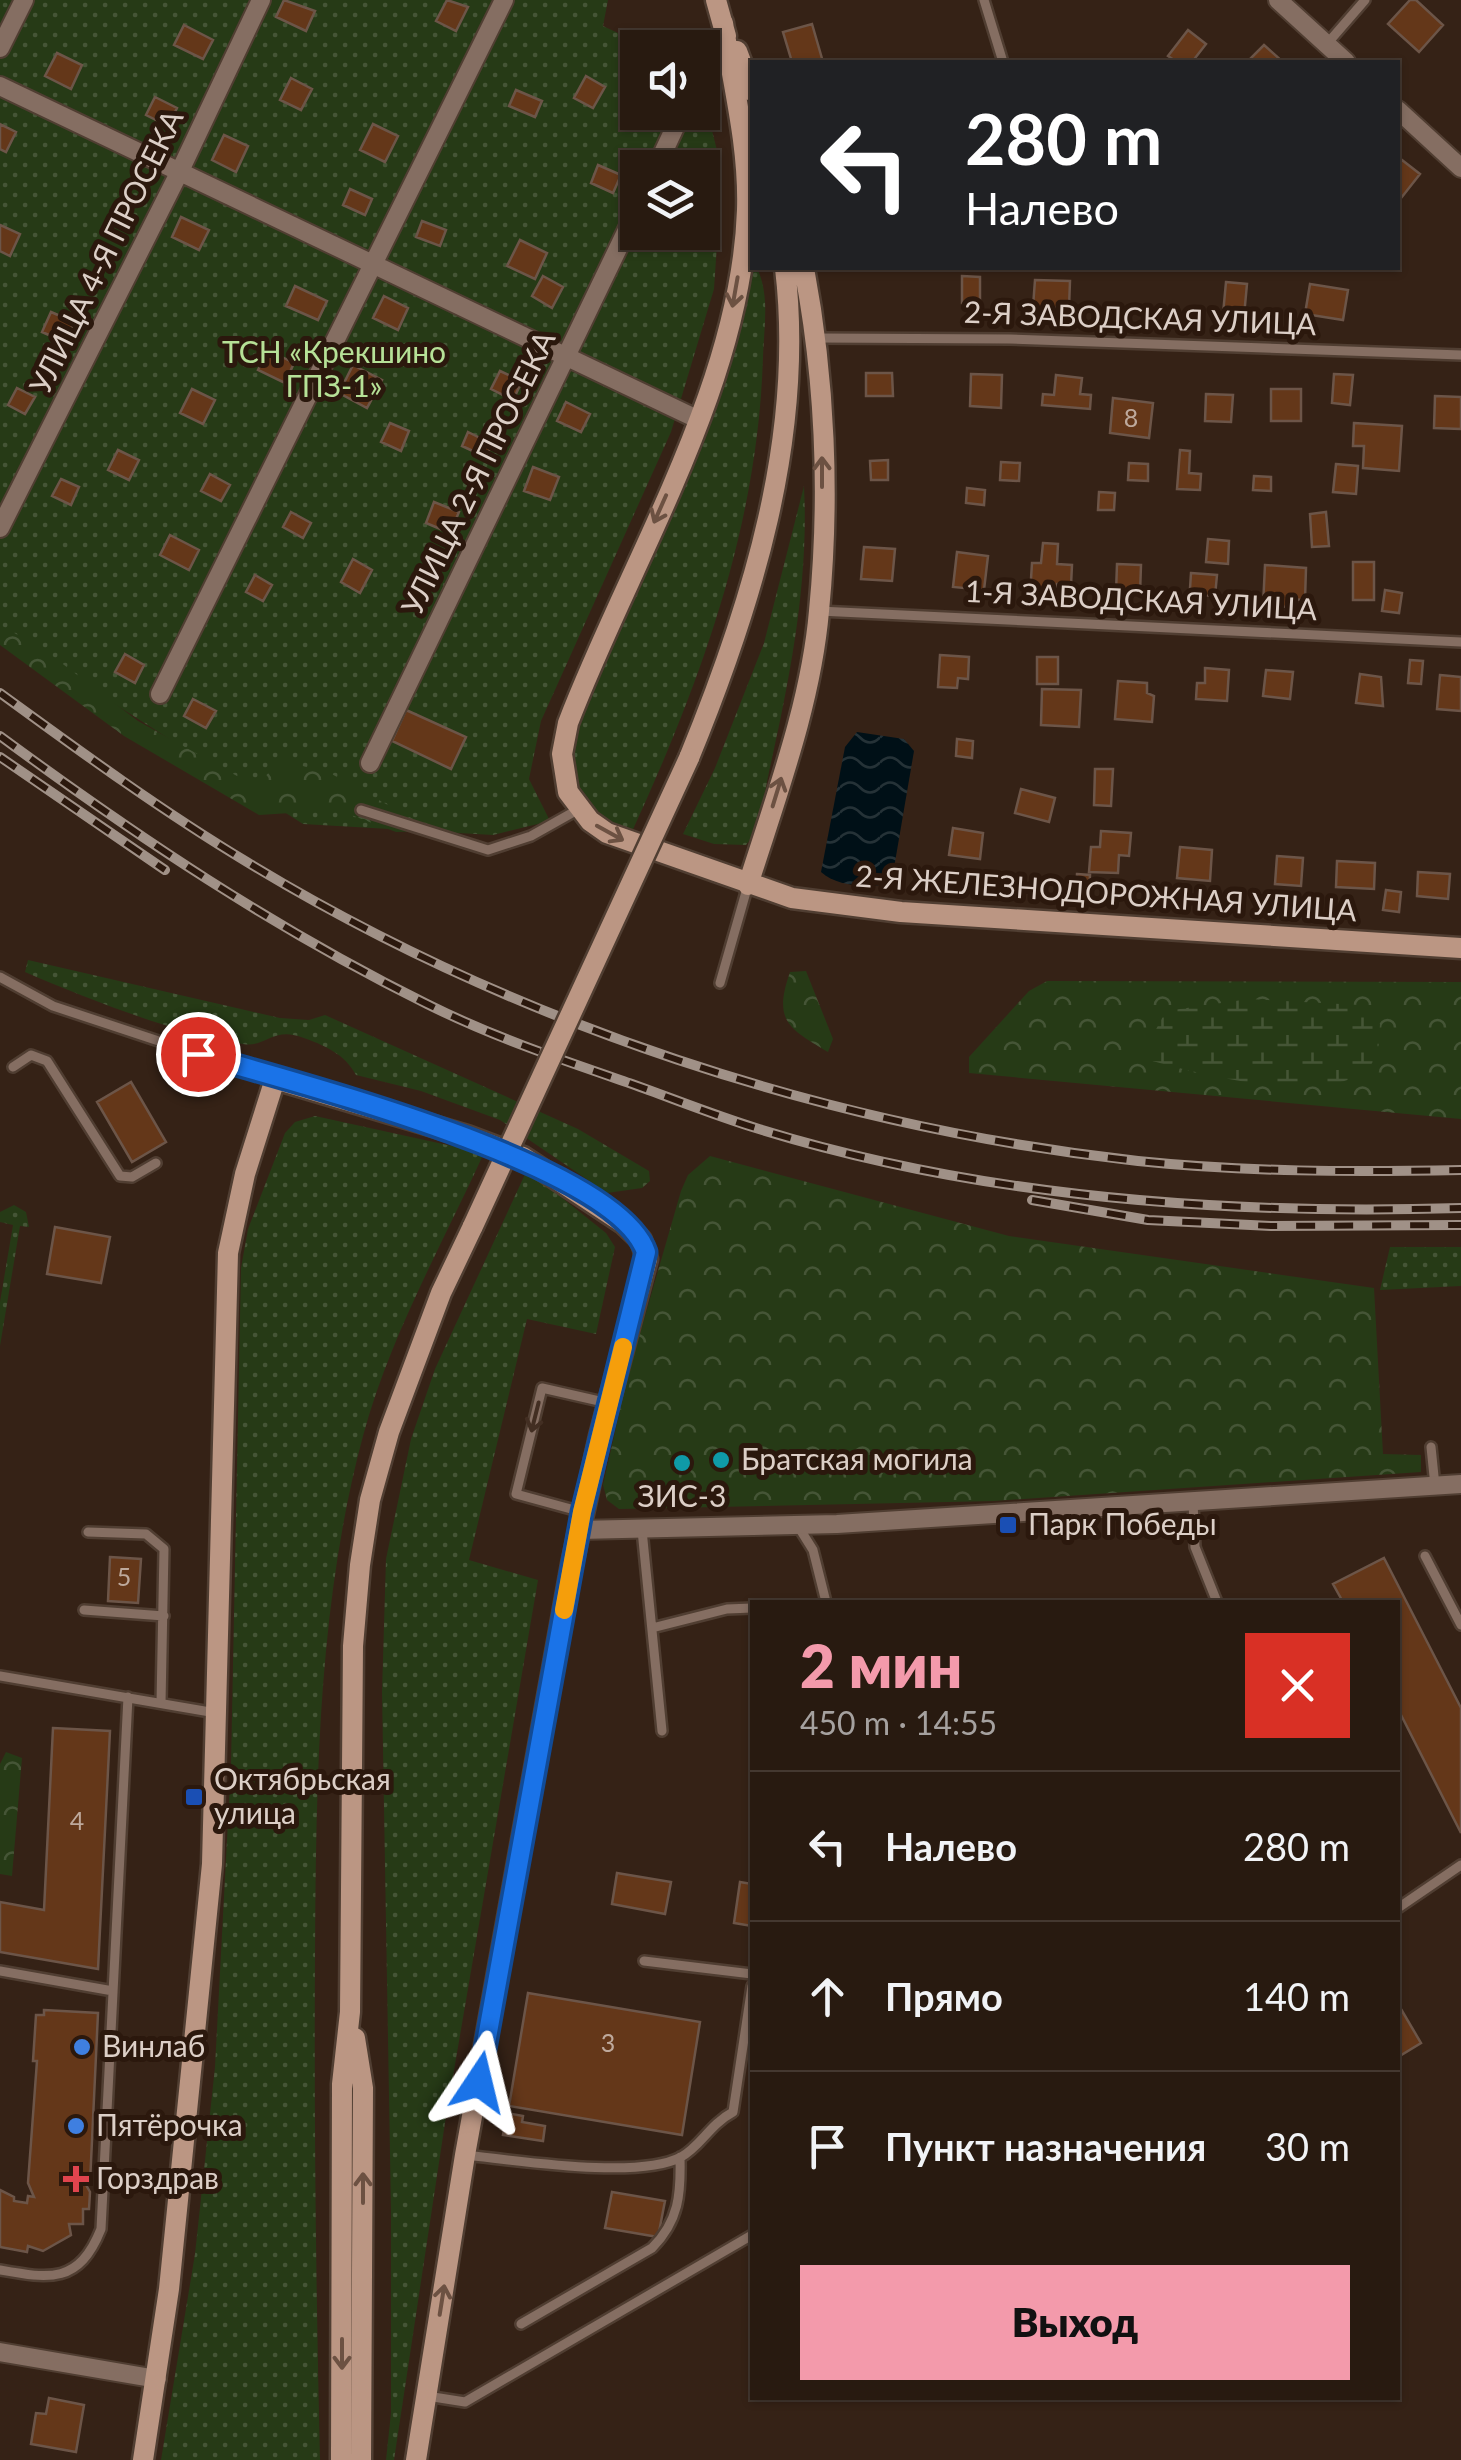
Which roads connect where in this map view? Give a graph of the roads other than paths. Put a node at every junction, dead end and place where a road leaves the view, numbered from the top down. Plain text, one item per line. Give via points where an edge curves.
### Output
1 (24, 0) edge
2 (261, 0) edge
3 (504, 0) edge
4 (716, 0) edge
5 (984, 0) edge
6 (1278, 0) edge
7 (1365, 0) edge
8 (722, 23) junction
9 (1326, 44) junction
10 (0, 48) edge
11 (1002, 60) edge
12 (1344, 60) edge
13 (750, 85) edge
14 (0, 86) edge
15 (1400, 112) edge
16 (750, 117) edge
17 (1461, 168) edge
18 (179, 173) junction
19 (620, 245) edge
20 (372, 264) junction
21 (785, 270) edge
22 (804, 270) edge
23 (818, 338) junction
24 (567, 355) junction
25 (1461, 355) edge
26 (697, 419) junction
27 (0, 528) edge
28 (820, 611) junction
29 (1461, 642) edge
30 (160, 694) dead end
31 (370, 763) dead end
32 (579, 809) junction
33 (362, 810) dead end
34 (748, 885) junction
35 (1461, 948) edge
36 (0, 977) edge
37 (720, 983) dead end
38 (13, 1066) dead end
39 (275, 1079) junction
40 (156, 1163) dead end
41 (608, 1404) junction
42 (1431, 1447) dead end
43 (1461, 1484) edge
44 (1435, 1486) junction
45 (1193, 1502) junction
46 (580, 1521) junction
47 (798, 1526) junction
48 (642, 1530) junction
49 (88, 1532) dead end
50 (1424, 1556) dead end
51 (825, 1600) edge
52 (1216, 1600) edge
53 (750, 1608) edge
54 (84, 1610) dead end
55 (164, 1616) junction
56 (1461, 1625) edge
57 (652, 1628) junction
58 (0, 1676) edge
59 (128, 1698) junction
60 (160, 1704) junction
61 (219, 1713) junction
62 (662, 1731) dead end
63 (1461, 1866) edge
64 (1400, 1907) edge
65 (644, 1961) dead end
66 (0, 1972) edge
67 (750, 1974) edge
68 (113, 1991) junction
69 (750, 1999) edge
70 (350, 2012) junction
71 (465, 2156) junction
72 (680, 2158) junction
73 (750, 2236) edge
74 (0, 2270) edge
75 (520, 2324) dead end
76 (0, 2352) edge
77 (157, 2379) junction
78 (427, 2396) junction
79 (143, 2460) edge
80 (341, 2460) edge
81 (362, 2460) edge
82 (416, 2460) edge

1 - 10 street
2 - 18 street, УЛИЦА 4-Я ПРОСЕКА
3 - 20 street
4 - 8 street
4 - 13 street
5 - 11 lane
6 - 9 street
7 - 9 lane
8 - 16 street
8 -> 26 street via 745,151 747,212 730,318
9 - 12 street
14 - 18 street
15 - 17 street
18 - 20 street
18 - 27 street, УЛИЦА 4-Я ПРОСЕКА
19 - 24 street, УЛИЦА 2-Я ПРОСЕКА
20 - 24 street
20 - 30 street
21 - 70 street, bridge via 789,348 767,525 736,636 690,758 441,1293 370,1500 353,1646
22 - 23 street
23 - 25 lane, 2-Я ЗАВОДСКАЯ УЛИЦА
28 -> 23 street
24 - 26 street
24 - 31 street, УЛИЦА 2-Я ПРОСЕКА
26 -> 32 street via 568,723 563,770
28 - 29 lane, 1-Я ЗАВОДСКАЯ УЛИЦА
34 -> 28 street via 795,730
32 - 33 lane via 488,850
32 -> 34 street, 2-Я ЖЕЛЕЗНОДОРОЖНАЯ УЛИЦА via 627,842
34 - 35 street, 2-Я ЖЕЛЕЗНОДОРОЖНАЯ УЛИЦА via 792,898 901,912
34 - 37 lane
36 - 39 lane via 52,1006
38 - 40 lane via 30,1055 47,1061 120,1176 132,1177
39 - 41 street via 523,1157 637,1236 646,1268
39 - 61 street via 228,1253
41 - 46 street
41 -> 46 lane via 542,1388 516,1494
42 - 44 lane
43 - 44 street
44 - 45 street
45 - 47 street
45 - 52 lane via 1195,1547
46 - 48 street
46 - 71 street
47 - 48 street
47 - 51 lane
48 - 57 lane
49 - 55 lane via 146,1534 160,1543 166,1556
50 - 56 lane
53 - 57 lane
54 - 55 lane
55 - 60 lane
57 - 62 lane
58 - 59 lane
59 - 60 lane
59 - 68 lane
60 - 61 lane
61 - 77 street via 204,1962
63 - 64 lane
65 - 67 lane
66 - 68 lane
68 - 74 lane via 100,2229 93,2248 58,2276
69 - 72 lane via 733,2112 710,2125
70 -> 80 street via 342,2084
81 -> 70 street via 363,2088
71 - 72 lane via 600,2167
78 -> 71 street
72 - 75 lane via 676,2214 665,2235
73 - 78 lane via 465,2402
76 - 77 street
77 - 79 street
78 - 82 street

